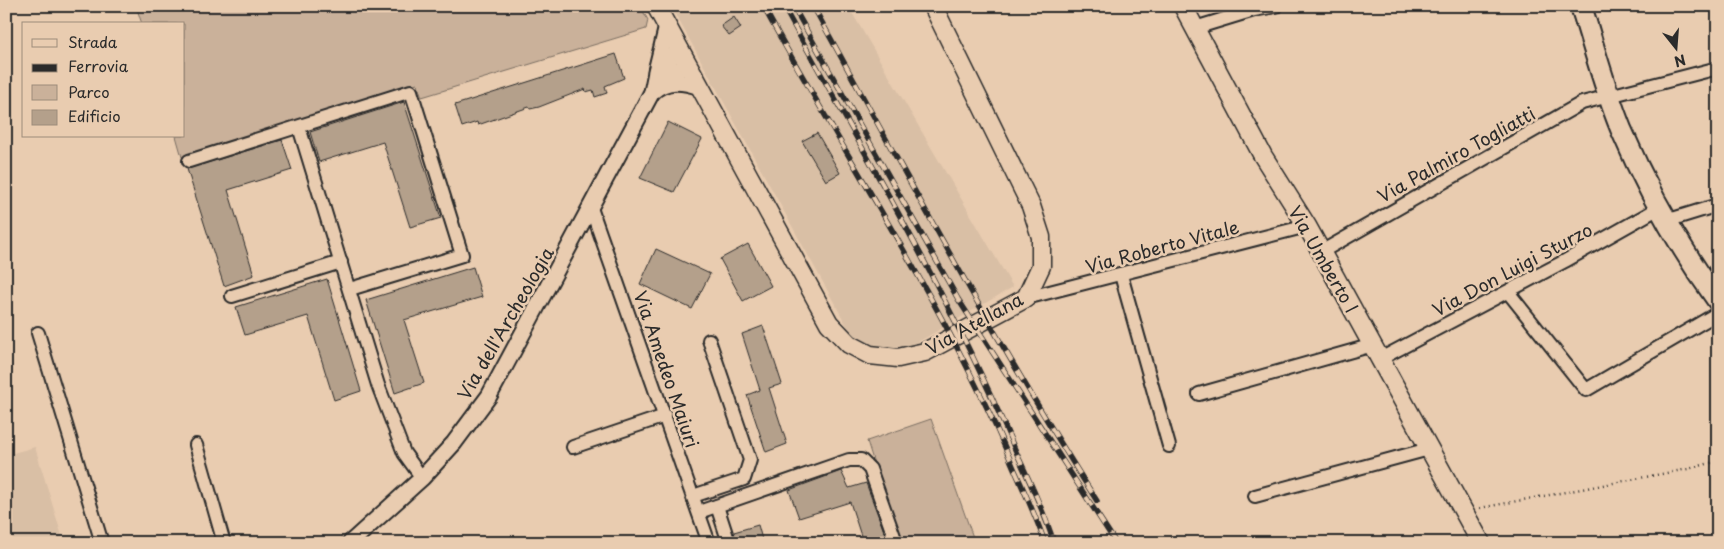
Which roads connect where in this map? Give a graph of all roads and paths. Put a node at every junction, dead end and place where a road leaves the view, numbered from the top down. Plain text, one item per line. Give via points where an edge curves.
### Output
1 (656, 6) edge
2 (933, 6) edge
3 (1183, 6) edge
4 (1276, 6) edge
5 (1581, 6) edge
6 (667, 26) junction
7 (1195, 28) junction
8 (680, 49) junction
9 (688, 65) junction
10 (1718, 68) edge
11 (656, 82) junction
12 (700, 87) junction
13 (1610, 96) junction
14 (299, 127) junction
15 (189, 161) dead end
16 (1718, 205) edge
17 (591, 208) junction
18 (1662, 214) junction
19 (1307, 226) junction
20 (1321, 252) junction
21 (341, 262) junction
22 (1121, 275) junction
23 (350, 290) junction
24 (1508, 292) junction
25 (232, 296) dead end
26 (1026, 298) junction
27 (1718, 301) edge
28 (1718, 313) edge
29 (38, 333) dead end
30 (709, 340) dead end
31 (1377, 352) junction
32 (1199, 394) dead end
33 (665, 416) junction
34 (196, 445) dead end
35 (1169, 446) dead end
36 (573, 448) dead end
37 (1429, 449) junction
38 (1718, 461) edge
39 (422, 478) junction
40 (693, 496) junction
41 (1255, 496) dead end
42 (717, 506) junction
43 (698, 512) junction
44 (1464, 512) junction
45 (102, 543) edge
46 (224, 543) edge
47 (350, 543) edge
48 (709, 543) edge
49 (729, 543) edge
50 (895, 543) edge
51 (1481, 543) edge

1 - 6 main road, Via Atellana
2 - 26 main road, Via Atellana via 1031,206 1041,237 1041,266
3 - 7 main road, Via Umberto I
4 - 7 street
5 - 13 main road
6 - 8 main road, Via Atellana
6 - 11 street
7 - 19 main road, Via Umberto I via 1263,156
8 - 9 main road, Via Atellana
8 - 11 street
9 - 11 street, Via dell'Archeologia
9 - 12 main road, Via Atellana
10 - 13 street, Via Palmiro Togliatti
11 - 12 street via 681,82
11 - 17 street, Via dell'Archeologia
12 - 26 main road, Via Atellana via 829,323 849,344 870,355 898,358 925,352
13 - 18 main road via 1620,127
13 - 20 street, Via Palmiro Togliatti via 1582,103
14 - 15 street
14 - 21 street
14 - 23 street via 411,92 414,100 462,255
16 - 18 street, Via Don Luigi Sturzo
17 - 33 street, Via Amedeo Maiuri
17 - 39 street, Via dell'Archeologia via 489,396 454,443
18 - 24 street, Via Don Luigi Sturzo
18 - 27 main road
19 - 20 main road, Via Umberto I
19 - 22 street, Via Roberto Vitale
20 - 31 main road, Via Umberto I
21 - 23 street
21 - 25 street
22 - 26 street, Via Roberto Vitale
22 - 35 street
23 - 39 street via 394,429 404,453
24 - 28 street via 1586,390
24 - 31 street, Via Don Luigi Sturzo
29 - 45 street
30 - 40 street via 750,460 744,479
31 - 32 street, Via Don Luigi Sturzo
31 - 37 main road, Via Umberto I
33 - 36 street
33 - 40 street, Via Amedeo Maiuri
34 - 46 street
37 - 41 street
37 - 44 main road, Via Umberto I
38 - 44 path
39 - 47 street, Via dell'Archeologia
40 - 43 street, Via Amedeo Maiuri
42 - 43 street
42 - 49 street
42 - 50 street via 848,460 861,460 870,469
43 - 48 street, Via Amedeo Maiuri
44 - 51 main road, Via Umberto I

